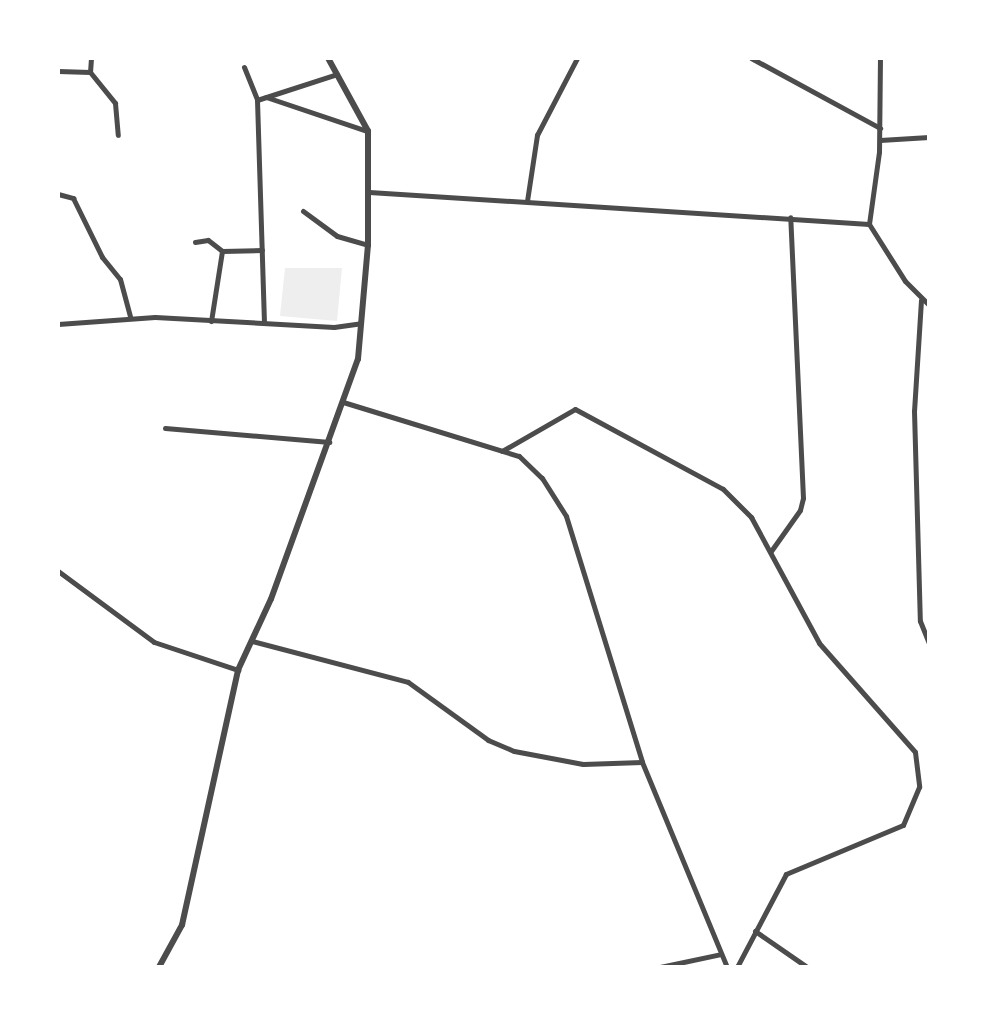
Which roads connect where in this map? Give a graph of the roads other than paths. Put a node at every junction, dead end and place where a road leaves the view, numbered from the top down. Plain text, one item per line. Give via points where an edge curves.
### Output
1 (91, 58) edge
2 (328, 58) edge
3 (577, 58) edge
4 (751, 58) edge
5 (880, 58) edge
6 (244, 67) dead end
7 (58, 71) edge
8 (90, 72) junction
9 (337, 74) junction
10 (266, 97) junction
11 (257, 100) junction
12 (880, 128) junction
13 (368, 131) junction
14 (118, 135) dead end
15 (929, 137) edge
16 (880, 140) junction
17 (369, 192) junction
18 (58, 194) edge
19 (527, 201) junction
20 (303, 211) dead end
21 (790, 217) junction
22 (869, 224) junction
23 (195, 242) dead end
24 (368, 245) junction
25 (262, 250) junction
26 (222, 251) junction
27 (921, 299) junction
28 (929, 305) edge
29 (130, 317) junction
30 (211, 321) junction
31 (264, 321) junction
32 (361, 323) junction
33 (58, 324) edge
34 (343, 402) junction
35 (165, 428) dead end
36 (330, 442) junction
37 (502, 451) junction
38 (771, 551) junction
39 (58, 571) edge
40 (252, 641) junction
41 (929, 643) edge
42 (238, 670) junction
43 (642, 762) junction
44 (755, 931) junction
45 (721, 954) junction
46 (159, 967) edge
47 (660, 967) edge
48 (727, 967) edge
49 (737, 967) edge
50 (807, 967) edge

1 - 8 street
2 - 9 street
3 - 19 street via 537,135
4 - 12 street
5 - 12 street
6 - 11 street
7 - 8 street
8 - 14 street via 115,103
9 - 10 street
9 - 13 street
10 - 11 street
10 - 13 street
11 - 25 street
12 - 16 street
13 - 17 street
15 - 16 street
16 - 22 street
17 - 19 street
17 - 24 street
18 - 29 street via 73,198 102,257 120,279
19 - 21 street
20 - 24 street via 337,236
21 - 22 street
21 - 38 street via 803,498
22 - 27 street
23 - 26 street via 208,240
24 - 32 street
25 - 26 street
25 - 31 street
26 - 30 street
27 - 28 street
27 - 41 street via 914,411 920,621
29 - 30 street
29 - 33 street
30 - 31 street
31 - 32 street via 318,327
32 - 34 street via 358,359
34 - 36 street
34 - 37 street
35 - 36 street
36 - 40 street
37 - 38 street via 552,418 575,409 590,413 723,489 751,517
37 - 43 street via 519,456 542,478 566,516
38 - 44 street via 819,643 915,752 919,787 903,825 786,874
39 - 42 street via 154,642
40 - 42 street
40 - 43 street via 408,682 488,740 514,751 583,764
42 - 46 street via 182,925
43 - 45 street
44 - 49 street
44 - 50 street
45 - 47 street
45 - 48 street

